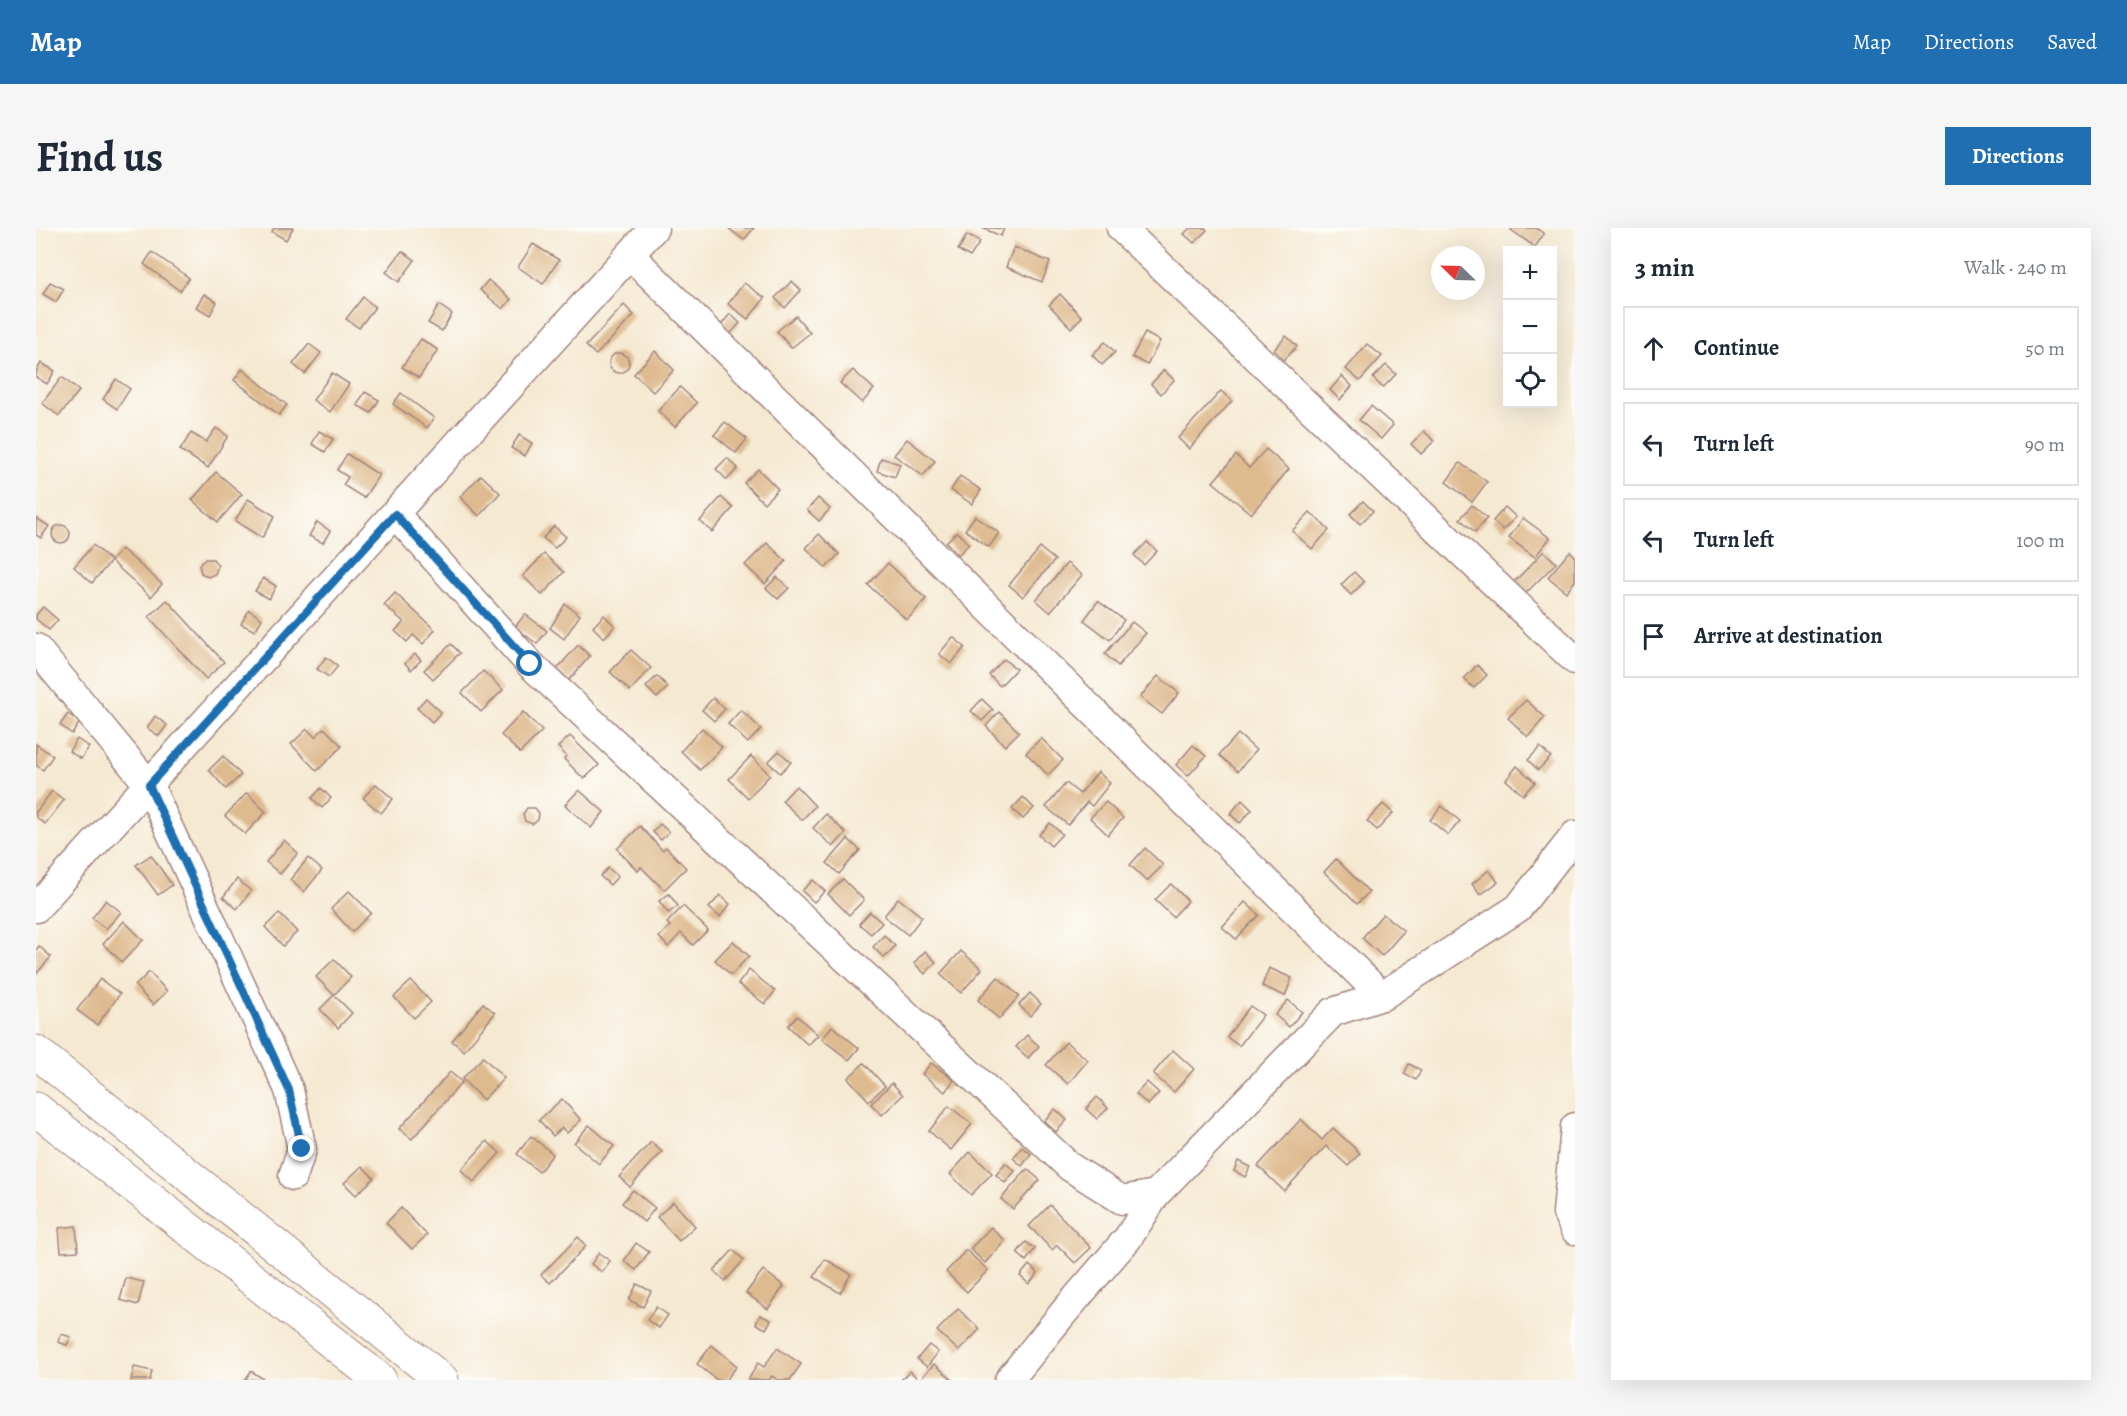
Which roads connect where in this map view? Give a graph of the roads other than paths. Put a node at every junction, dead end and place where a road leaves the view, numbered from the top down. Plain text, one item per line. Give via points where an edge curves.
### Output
1 (654, 228) edge
2 (1121, 228) edge
3 (630, 255) junction
4 (395, 514) junction
5 (36, 648) edge
6 (1575, 660) edge
7 (149, 785) junction
8 (1575, 835) edge
9 (36, 908) edge
10 (1382, 996) junction
11 (36, 1052) edge
12 (36, 1109) edge
13 (1575, 1127) edge
14 (293, 1176) dead end
15 (1156, 1194) junction
16 (1575, 1230) edge
17 (380, 1380) edge
18 (442, 1380) edge
19 (1009, 1380) edge

1 - 3 street
2 - 6 street
3 - 4 street
3 - 10 street
4 - 7 street
4 - 15 street via 530,664 1070,1167 1122,1200
5 - 7 street
7 - 9 street
7 - 14 street via 289,1090 302,1149
8 - 10 street via 1518,908
10 - 15 street via 1333,1012
11 - 18 main road
12 - 17 main road
13 - 16 street via 1567,1213
15 - 19 street via 1128,1238

